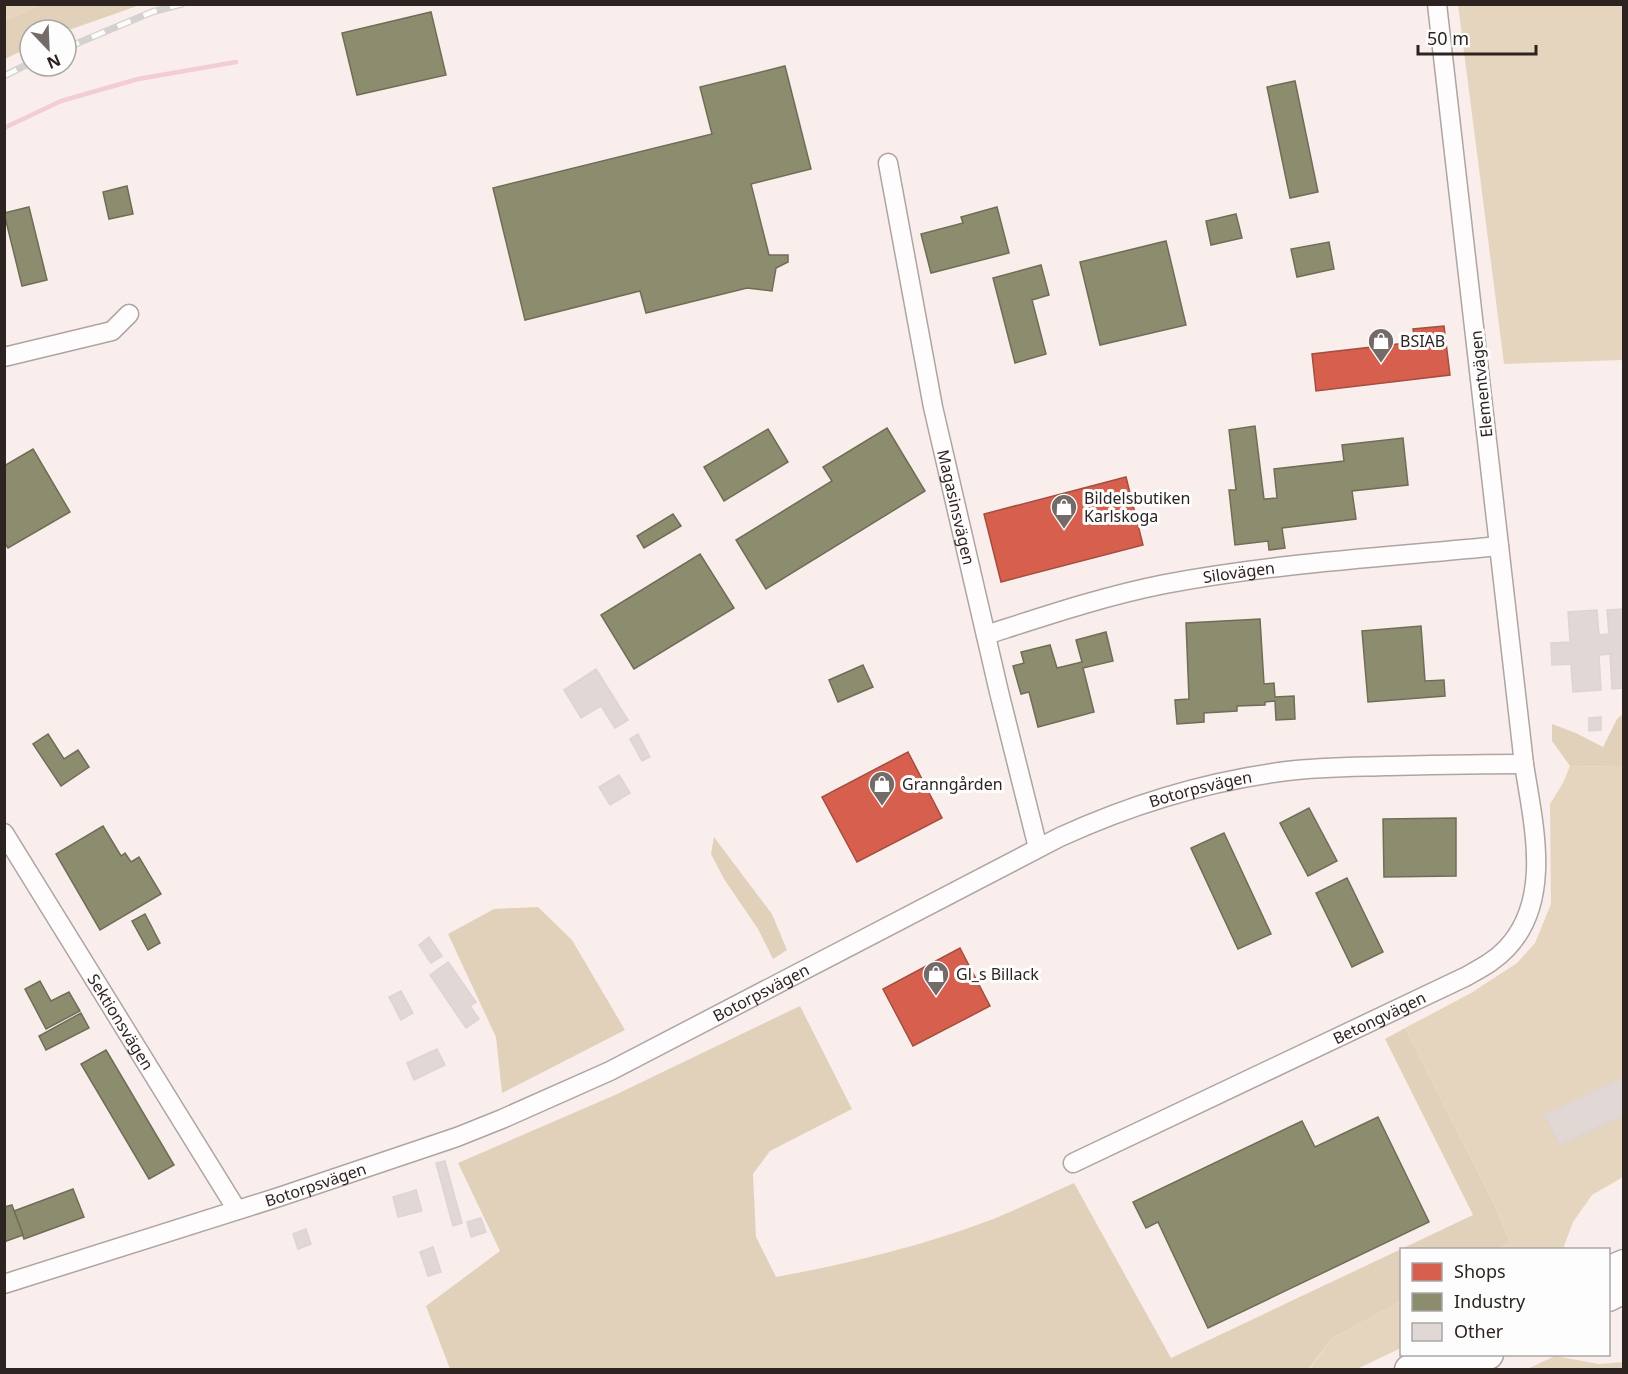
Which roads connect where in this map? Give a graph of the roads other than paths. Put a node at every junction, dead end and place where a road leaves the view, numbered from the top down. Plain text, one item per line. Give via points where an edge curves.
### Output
1 (1437, 4) edge
2 (888, 163) dead end
3 (129, 314) dead end
4 (4, 357) edge
5 (1499, 546) junction
6 (986, 635) junction
7 (1524, 764) junction
8 (4, 833) edge
9 (1038, 848) junction
10 (1073, 1163) dead end
11 (237, 1210) junction
12 (4, 1284) edge
13 (1436, 1356) edge
14 (1484, 1356) edge
15 (1410, 1370) edge
16 (1457, 1370) edge

1 - 5 street, Elementvägen
2 - 6 street, Magasinsvägen via 933,407
3 - 4 street via 112,332
5 - 6 street, Silovägen via 1209,576 1114,596
5 - 7 street, Elementvägen
6 - 9 street, Magasinsvägen
7 - 9 street, Botorpsvägen via 1342,767 1236,779 1139,804
7 - 10 street, Betongvägen via 1533,822 1536,876 1532,904 1508,947 1490,963
8 - 11 street, Sektionsvägen
9 - 11 street, Botorpsvägen via 610,1071 457,1137
11 - 12 street, Botorpsvägen
13 - 15 highway
14 - 16 highway

